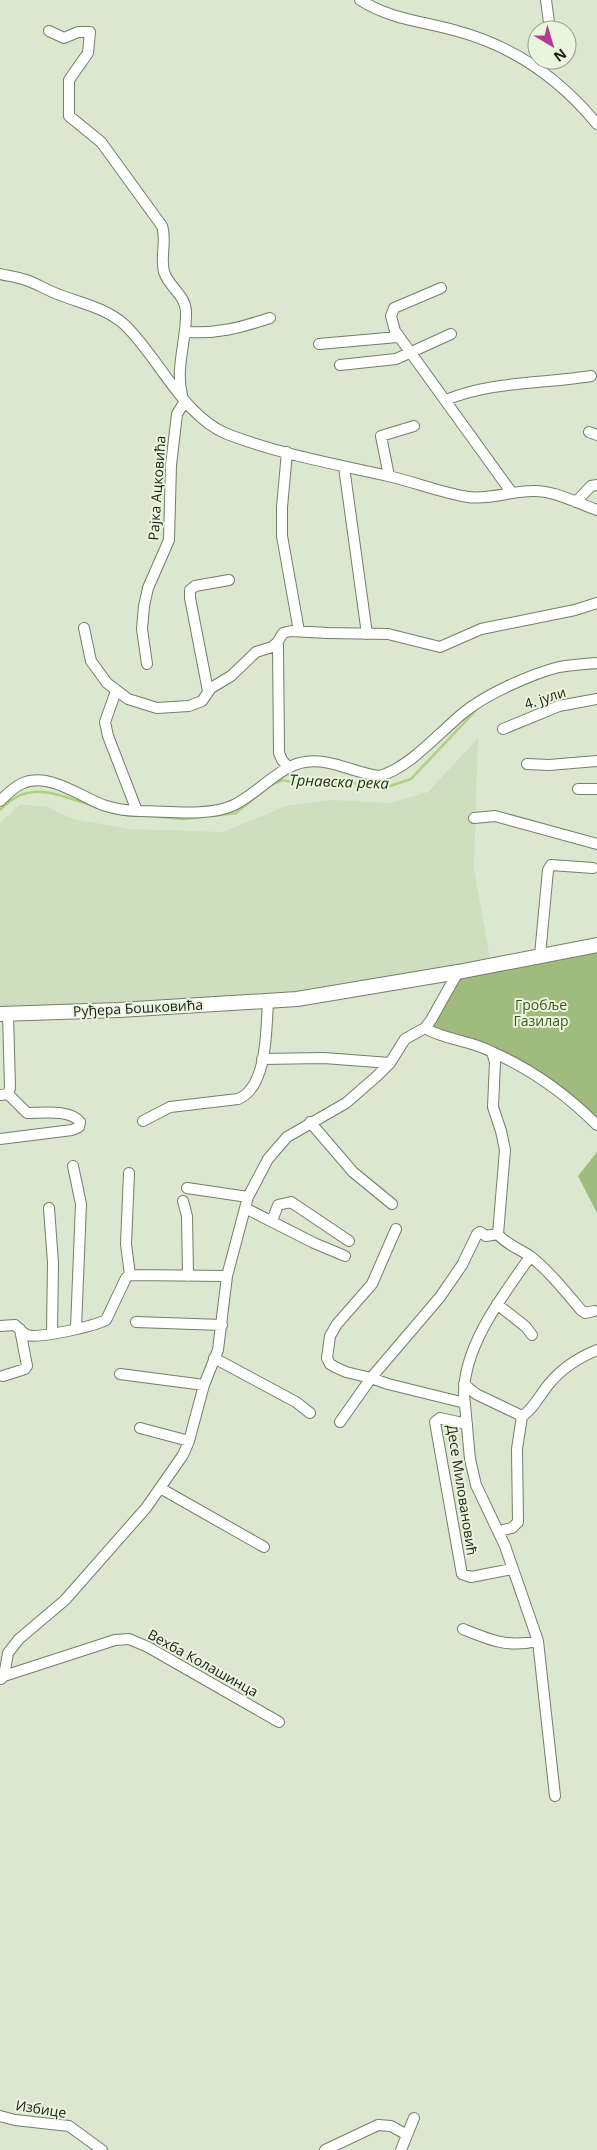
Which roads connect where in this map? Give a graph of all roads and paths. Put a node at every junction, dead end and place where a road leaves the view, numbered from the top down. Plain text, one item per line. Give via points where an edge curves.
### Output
1 (360, 0) edge
2 (546, 0) edge
3 (549, 20) edge
4 (49, 31) dead end
5 (527, 58) edge
6 (547, 70) edge
7 (596, 121) edge
8 (0, 274) edge
9 (441, 288) dead end
10 (270, 318) dead end
11 (185, 332) junction
12 (451, 334) dead end
13 (398, 337) junction
14 (319, 344) dead end
15 (410, 353) junction
16 (340, 365) dead end
17 (591, 376) dead end
18 (184, 400) junction
19 (446, 400) junction
20 (414, 426) dead end
21 (287, 452) junction
22 (344, 467) junction
23 (389, 476) junction
24 (597, 484) edge
25 (512, 493) junction
26 (576, 502) junction
27 (597, 510) edge
28 (229, 580) dead end
29 (597, 603) edge
30 (84, 628) dead end
31 (299, 631) junction
32 (367, 634) junction
33 (277, 643) junction
34 (597, 663) edge
35 (147, 664) dead end
36 (116, 691) junction
37 (208, 691) junction
38 (597, 699) edge
39 (502, 729) dead end
40 (597, 760) edge
41 (527, 764) dead end
42 (289, 768) junction
43 (578, 789) dead end
44 (597, 789) edge
45 (0, 801) edge
46 (138, 811) junction
47 (474, 818) dead end
48 (597, 844) edge
49 (593, 868) dead end
50 (597, 944) edge
51 (540, 955) junction
52 (458, 972) junction
53 (268, 1002) junction
54 (4, 1014) edge
55 (424, 1028) junction
56 (492, 1052) junction
57 (262, 1059) junction
58 (390, 1062) junction
59 (4, 1094) edge
60 (143, 1121) dead end
61 (310, 1122) junction
62 (597, 1125) edge
63 (0, 1139) edge
64 (73, 1166) dead end
65 (129, 1173) dead end
66 (187, 1188) dead end
67 (248, 1197) junction
68 (183, 1201) dead end
69 (392, 1204) dead end
70 (49, 1208) dead end
71 (245, 1208) junction
72 (272, 1221) junction
73 (396, 1230) dead end
74 (498, 1234) junction
75 (349, 1241) dead end
76 (345, 1256) dead end
77 (530, 1257) junction
78 (130, 1275) junction
79 (188, 1276) junction
80 (227, 1276) junction
81 (497, 1304) junction
82 (594, 1310) dead end
83 (136, 1322) dead end
84 (222, 1325) junction
85 (0, 1326) edge
86 (76, 1328) junction
87 (20, 1329) junction
88 (52, 1333) junction
89 (532, 1336) dead end
90 (597, 1350) edge
91 (214, 1358) junction
92 (120, 1374) dead end
93 (3, 1376) dead end
94 (370, 1378) junction
95 (464, 1384) junction
96 (204, 1385) junction
97 (465, 1404) junction
98 (310, 1412) dead end
99 (522, 1416) junction
100 (340, 1422) dead end
101 (467, 1424) junction
102 (140, 1428) dead end
103 (189, 1441) junction
104 (160, 1488) junction
105 (499, 1531) junction
106 (264, 1546) dead end
107 (512, 1569) junction
108 (463, 1629) dead end
109 (538, 1641) junction
110 (2, 1678) edge
111 (279, 1722) dead end
112 (554, 1796) dead end
113 (0, 2116) edge
114 (414, 2118) dead end
115 (407, 2136) junction
116 (102, 2150) edge
117 (325, 2150) edge
118 (401, 2150) edge

1 - 5 street via 402,19 483,38
2 - 3 street
4 - 11 street via 64,38 78,32 90,32 88,54 69,80 69,116 102,142 162,226 164,271 185,304
6 - 7 street
8 - 18 street via 97,307 112,316 143,345
9 - 13 street via 394,308 392,322
10 - 11 street via 231,331
11 - 18 street via 178,376
12 - 15 street
13 - 14 street
13 - 15 street
15 - 16 street via 396,359
15 - 19 street
17 - 19 street via 494,387
18 - 21 street via 202,419 221,431
18 - 35 street, Рајка Ацковића via 177,414 171,466 169,540 150,583 144,606 142,629
19 - 25 street
20 - 23 street via 381,436
21 - 22 street
21 - 31 street via 282,536
22 - 23 street
22 - 32 street
23 - 25 street via 471,498
24 - 26 street
25 - 26 street via 541,491
26 - 27 street
28 - 37 street via 195,586 190,590
29 - 32 street via 481,629 440,647 398,635
30 - 36 street via 91,661
31 - 32 street
31 - 33 street via 286,631
33 - 37 street via 256,652 231,676
33 - 42 street via 279,752
34 - 42 street via 553,669 484,699 385,775 375,776 322,762 304,762
36 - 37 street via 133,701 157,708 190,706 202,701
36 - 46 street via 105,722
38 - 39 street, 4. јули via 559,706
40 - 41 street
42 - 46 street via 228,808 185,812
43 - 44 street
45 - 46 street via 22,784 35,781 70,788 87,799 113,808
47 - 48 street via 495,816
49 - 51 street via 551,865
50 - 51 main road, Руђера Бошковића
51 - 52 main road, Руђера Бошковића
52 - 53 main road, Руђера Бошковића
52 - 55 street
53 - 54 main road, Руђера Бошковића
53 - 57 street
54 - 59 street, Руђера Бошковића via 10,1088
55 - 56 street
55 - 58 street, Вехба Колашинца via 405,1039
56 - 62 street via 543,1081
56 - 74 street via 495,1062 493,1107 504,1150
57 - 58 street
57 - 60 street via 256,1081 242,1098 170,1107
58 - 61 street, Вехба Колашинца via 354,1097
59 - 63 street, Руђера Бошковића via 27,1113 65,1114 80,1122 79,1127 72,1130
61 - 67 street, Вехба Колашинца via 277,1148 261,1170
61 - 69 street via 353,1172
64 - 86 street via 81,1204
65 - 78 street via 126,1244
66 - 67 street
67 - 71 street, Вехба Колашинца
68 - 79 street via 187,1216
70 - 88 street via 53,1263
71 - 72 street
71 - 80 street, Вехба Колашинца
72 - 75 street via 278,1205 291,1202
72 - 76 street
73 - 94 street, Десе Миловановић via 372,1284 330,1336 327,1358 335,1368
74 - 77 street
74 - 94 street via 477,1234 462,1265 440,1297
77 - 81 street, Десе Миловановић
77 - 82 street via 550,1274 581,1310 585,1313
78 - 79 street
78 - 86 street via 106,1320
79 - 80 street
80 - 84 street, Вехба Колашинца
81 - 89 street via 526,1327
81 - 95 street, Десе Миловановић via 475,1346
83 - 84 street
84 - 91 street, Вехба Колашинца
85 - 87 street via 15,1325
86 - 88 street
87 - 88 street via 37,1336
87 - 93 street via 27,1366
90 - 99 street via 559,1374
91 - 96 street, Вехба Колашинца
91 - 98 street
92 - 96 street
94 - 97 street, Десе Миловановић
94 - 100 street
95 - 97 street, Десе Миловановић
95 - 99 street via 476,1394
96 - 103 street, Вехба Колашинца
97 - 101 street, Десе Миловановић
99 - 105 street via 517,1448 518,1522 512,1528
101 - 105 street, Десе Миловановић via 476,1485
101 - 107 street, Десе Миловановић via 440,1418 435,1422 461,1569 471,1577
102 - 103 street
103 - 104 street, Вехба Колашинца
104 - 106 street
104 - 110 street, Вехба Колашинца via 65,1600 8,1652
105 - 107 street, Десе Миловановић
107 - 109 street, Десе Миловановић
108 - 109 street via 511,1645
109 - 112 street, Десе Миловановић
110 - 111 street, Вехба Колашинца via 115,1640 129,1639
113 - 116 street, Избице via 69,2126
114 - 115 street
115 - 117 street via 391,2126 378,2125
115 - 118 street

